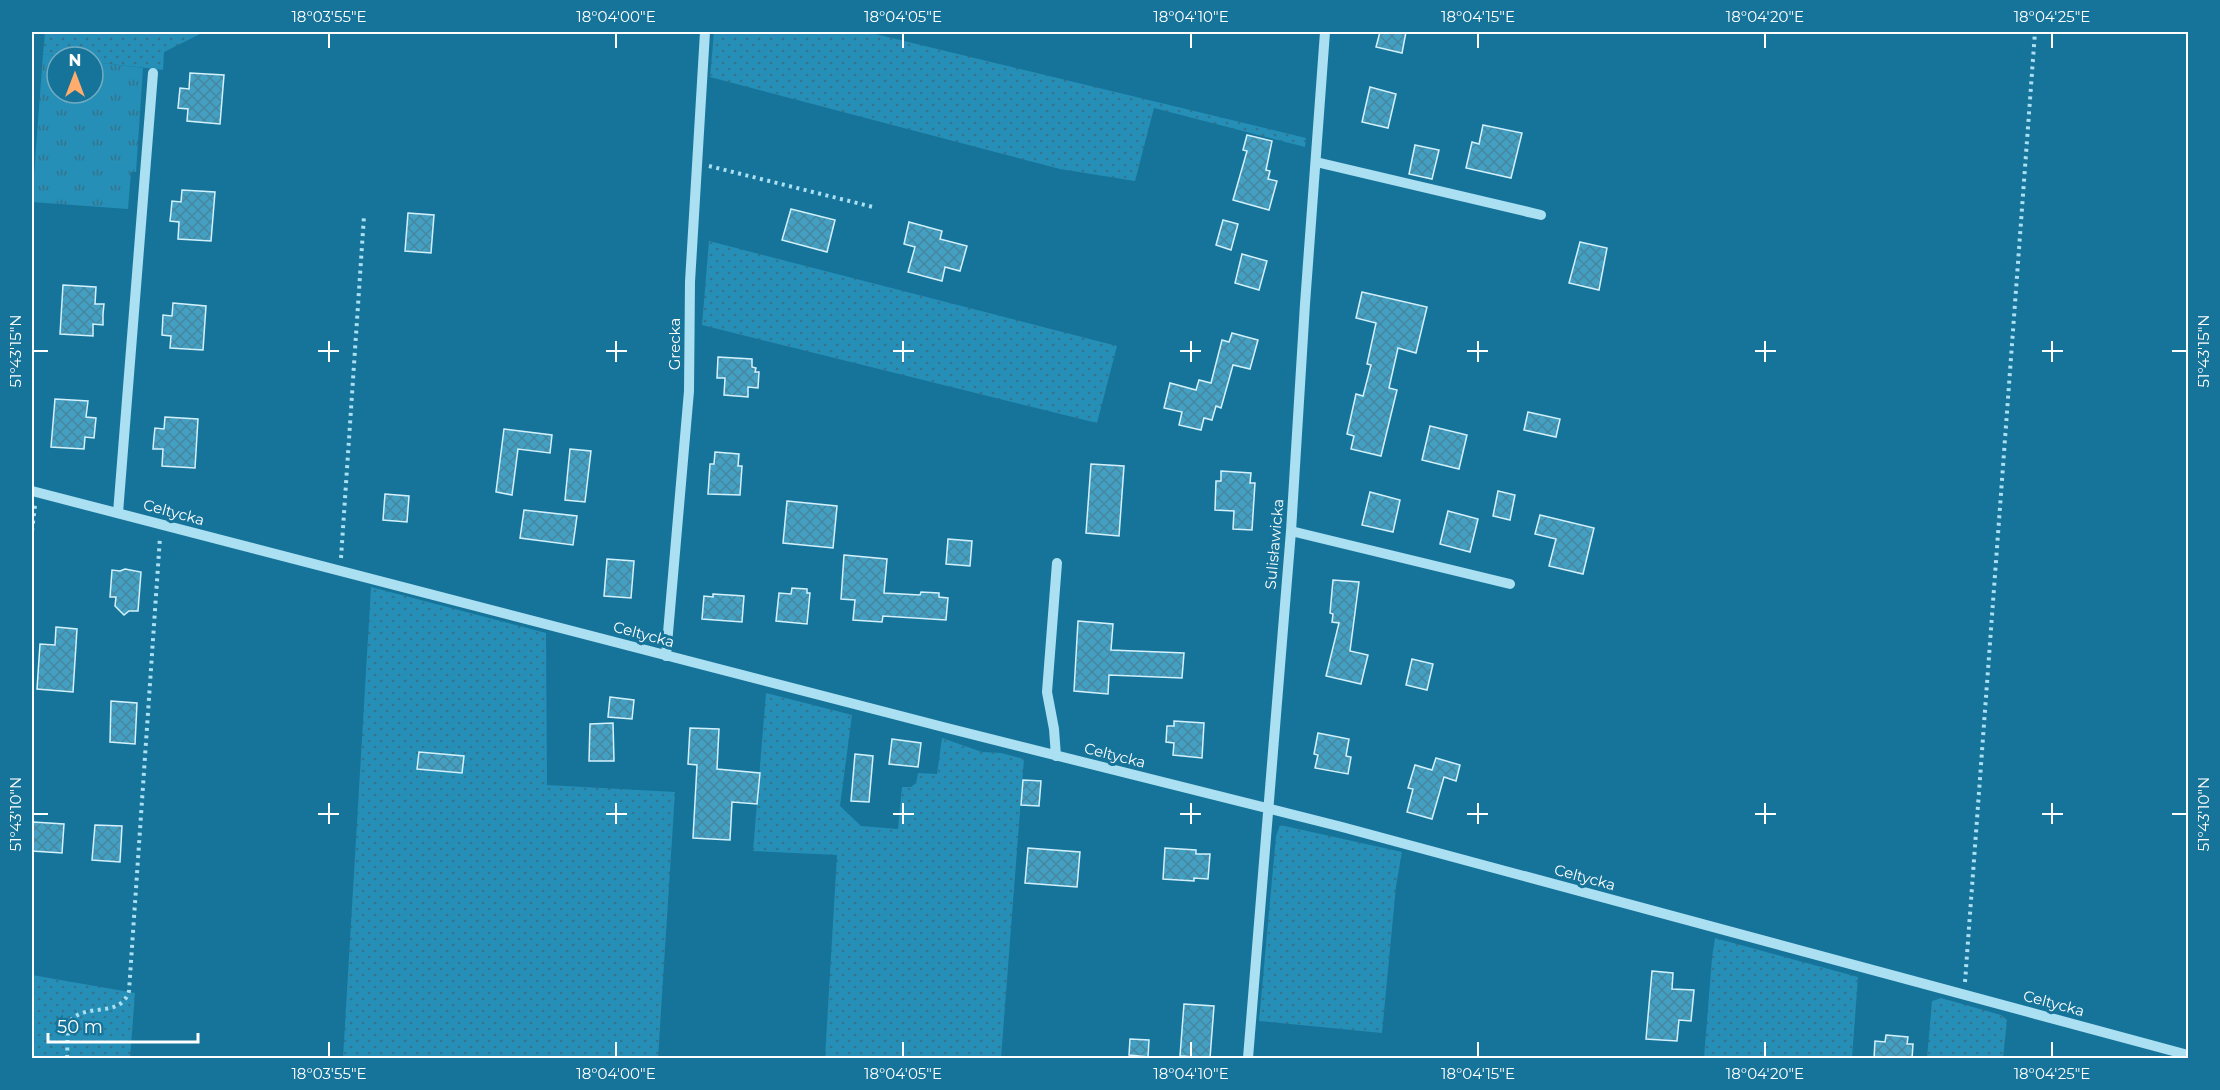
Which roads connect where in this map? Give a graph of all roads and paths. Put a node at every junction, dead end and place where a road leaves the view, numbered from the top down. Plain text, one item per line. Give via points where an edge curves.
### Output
1 (705, 32) edge
2 (1326, 32) edge
3 (2035, 32) edge
4 (153, 73) dead end
5 (1316, 162) junction
6 (697, 164) junction
7 (873, 207) dead end
8 (1540, 215) dead end
9 (364, 216) dead end
10 (34, 492) edge
11 (118, 513) junction
12 (161, 524) junction
13 (32, 531) edge
14 (1291, 531) junction
15 (1057, 563) dead end
16 (340, 571) junction
17 (1510, 584) dead end
18 (666, 656) junction
19 (1056, 756) junction
20 (1270, 811) junction
21 (1964, 995) junction
22 (2188, 1054) edge
23 (67, 1059) edge
24 (1248, 1059) edge

1 - 6 street, Grecka
2 - 5 street, Sulisławicka
3 - 21 path
4 - 11 street
5 - 8 street
5 - 14 street, Sulisławicka
6 - 7 path
6 - 18 street, Grecka via 689,391
9 - 16 path
10 - 11 street, Celtycka
10 - 13 path
11 - 12 street, Celtycka
12 - 16 street, Celtycka
12 - 23 path via 129,991 121,1005 86,1010 72,1019
14 - 17 street
14 - 20 street, Sulisławicka
15 - 19 street via 1047,692
16 - 18 street, Celtycka
18 - 19 street, Celtycka
19 - 20 street, Celtycka
20 - 21 street, Celtycka
20 - 24 street, Sulisławicka
21 - 22 street, Celtycka

